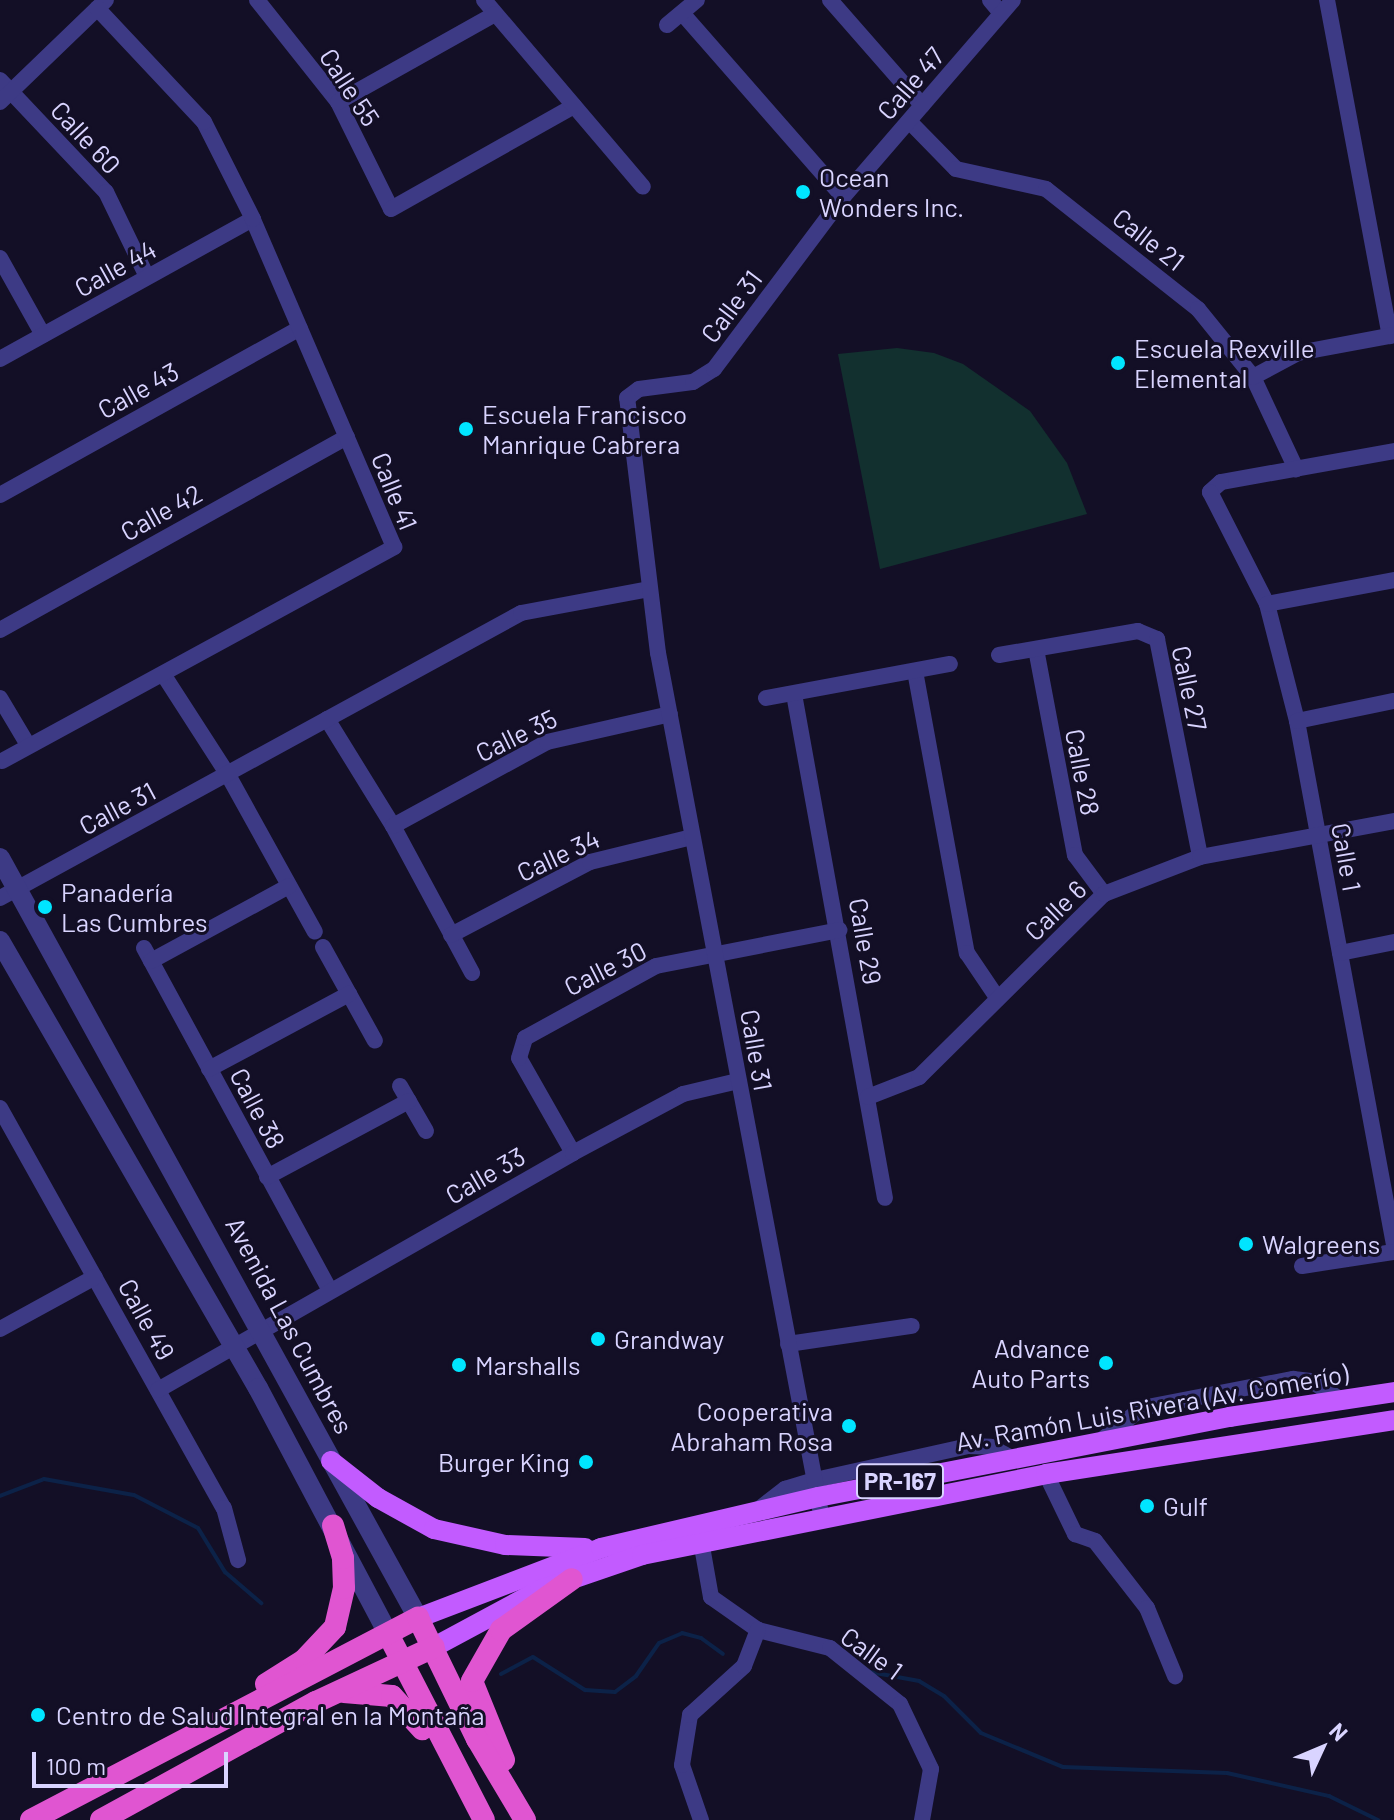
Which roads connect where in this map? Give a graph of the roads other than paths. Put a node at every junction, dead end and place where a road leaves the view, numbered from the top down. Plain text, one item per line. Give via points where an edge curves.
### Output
1 (283, 0) edge
2 (484, 0) edge
3 (697, 0) edge
4 (830, 0) edge
5 (990, 0) edge
6 (1013, 0) edge
7 (102, 4) edge
8 (1328, 4) edge
9 (262, 6) edge
10 (682, 13) junction
11 (1001, 13) junction
12 (495, 14) junction
13 (667, 25) dead end
14 (4, 91) edge
15 (338, 102) junction
16 (922, 105) junction
17 (574, 106) junction
18 (909, 121) junction
19 (643, 187) dead end
20 (843, 197) junction
21 (253, 219) junction
22 (0, 258) edge
23 (147, 277) junction
24 (300, 328) junction
25 (43, 335) junction
26 (1392, 335) edge
27 (0, 359) edge
28 (1253, 377) junction
29 (347, 437) junction
30 (1394, 451) edge
31 (1296, 469) junction
32 (0, 495) edge
33 (1394, 580) edge
34 (649, 589) junction
35 (1267, 604) junction
36 (0, 630) edge
37 (1036, 649) junction
38 (999, 655) dead end
39 (950, 664) dead end
40 (915, 671) junction
41 (163, 674) junction
42 (794, 694) junction
43 (0, 698) edge
44 (766, 698) dead end
45 (1394, 701) edge
46 (670, 714) junction
47 (327, 719) junction
48 (1297, 721) junction
49 (28, 745) junction
50 (2, 761) dead end
51 (228, 775) junction
52 (1394, 821) edge
53 (393, 826) junction
54 (1318, 836) junction
55 (692, 837) junction
56 (1200, 857) junction
57 (0, 858) edge
58 (289, 886) junction
59 (8, 894) edge
60 (1104, 894) junction
61 (840, 930) junction
62 (315, 932) dead end
63 (451, 935) junction
64 (0, 941) edge
65 (1394, 942) edge
66 (323, 947) dead end
67 (1340, 953) junction
68 (716, 954) junction
69 (472, 973) dead end
70 (349, 994) junction
71 (998, 999) junction
72 (375, 1041) dead end
73 (209, 1069) junction
74 (738, 1081) junction
75 (868, 1097) junction
76 (0, 1108) edge
77 (426, 1131) dead end
78 (573, 1153) junction
79 (267, 1177) junction
80 (885, 1198) dead end
81 (1394, 1245) edge
82 (1394, 1252) edge
83 (1302, 1266) dead end
84 (95, 1277) junction
85 (330, 1291) junction
86 (912, 1326) dead end
87 (0, 1329) edge
88 (264, 1331) junction
89 (788, 1344) junction
90 (233, 1348) junction
91 (158, 1390) junction
92 (1394, 1392) edge
93 (1394, 1420) edge
94 (331, 1461) junction
95 (1046, 1474) junction
96 (816, 1488) junction
97 (822, 1519) junction
98 (333, 1525) junction
99 (701, 1541) junction
100 (601, 1548) junction
101 (238, 1560) dead end
102 (572, 1579) junction
103 (418, 1618) junction
104 (758, 1630) junction
105 (388, 1634) junction
106 (434, 1647) junction
107 (400, 1663) junction
108 (1175, 1676) dead end
109 (339, 1693) junction
110 (214, 1723) junction
111 (31, 1820) edge
112 (101, 1820) edge
113 (482, 1820) edge
114 (528, 1820) edge
115 (701, 1820) edge
116 (922, 1820) edge

1 - 9 street
2 - 12 street
3 - 10 street
4 - 16 street
5 - 11 street
6 - 11 street, Calle 47
7 - 14 street
7 - 21 street, Calle 41 via 204,122
8 - 26 street
9 - 15 street, Calle 55
10 - 13 street
10 - 20 street
11 - 16 street, Calle 47
12 - 15 street
12 - 17 street
14 - 23 street, Calle 60 via 106,192
15 - 17 street, Calle 55 via 391,209
16 - 18 street, Calle 47
17 - 19 street
18 - 20 street, Calle 47
18 - 28 street, Calle 21 via 956,169 1046,189 1198,309
20 - 34 street, Calle 31 via 714,369 693,382 639,389 627,398
21 - 23 street, Calle 44
21 - 24 street, Calle 41
22 - 25 street
23 - 25 street, Calle 44
24 - 29 street, Calle 41
24 - 32 street, Calle 43
25 - 27 street, Calle 44
26 - 28 street via 1298,353
28 - 31 street, Calle 21
29 - 36 street, Calle 42
29 - 41 street, Calle 41 via 394,547
30 - 31 street
31 - 35 street, Calle 1 via 1221,482 1210,492
33 - 35 street
34 - 46 street, Calle 31
34 - 47 street, Calle 31 via 521,613
35 - 48 street, Calle 1
37 - 38 street, Calle 27
37 - 56 street, Calle 27 via 1138,631 1157,639
37 - 60 street, Calle 28 via 1075,855
39 - 40 street
40 - 42 street
40 - 71 street via 967,953
41 - 49 street, Calle 41
41 - 51 street
42 - 44 street
42 - 61 street, Calle 29
43 - 49 street
45 - 48 street
46 - 53 street, Calle 35 via 577,731 547,742
46 - 55 street, Calle 31
47 - 51 street, Calle 31
47 - 53 street
48 - 54 street, Calle 1
49 - 50 street, Calle 41
51 - 58 street
51 - 59 street, Calle 31
52 - 54 street, Calle 6
53 - 63 street
54 - 56 street, Calle 6
54 - 67 street, Calle 1
55 - 63 street, Calle 34 via 590,862
55 - 68 street, Calle 31
56 - 60 street, Calle 6
57 - 59 street, Avenida Las Cumbres
58 - 62 street
58 - 73 street, Calle 38 via 148,955
59 - 88 street, Avenida Las Cumbres
60 - 71 street, Calle 6
61 - 68 street, Calle 30
61 - 75 street, Calle 29
63 - 69 street
64 - 90 street
65 - 67 street
66 - 70 street
67 - 81 street, Calle 1
68 - 74 street, Calle 31
68 - 78 street, Calle 30 via 637,973 525,1038 519,1058
70 - 72 street
70 - 73 street
71 - 75 street, Calle 6 via 919,1077
73 - 79 street, Calle 38
74 - 78 street, Calle 33 via 683,1094
74 - 89 street, Calle 31
75 - 80 street, Calle 29
76 - 84 street, Calle 49
77 - 79 street via 404,1093
78 - 85 street, Calle 33
79 - 85 street, Calle 38
82 - 83 street
84 - 87 street
84 - 91 street, Calle 49
85 - 88 street, Calle 33
86 - 89 street
88 - 90 street, Calle 33
88 - 94 street, Avenida Las Cumbres
89 - 96 street, Calle 31
90 - 91 street, Calle 33
90 - 98 street
91 - 101 street, Calle 49 via 224,1508
92 - 96 main road, Av. Ramón Luis Rivera (Av. Comerío) / PR-167
93 - 95 main road, Av. Ramón Luis Rivera (Av. Comerío) / PR-167
94 - 100 main road via 378,1498 434,1529 505,1545
94 - 103 street, Avenida Las Cumbres
95 - 97 main road, Av. Ramón Luis Rivera (Av. Comerío) / PR-167
95 - 108 street via 1075,1534 1095,1541 1147,1608
96 - 97 street, Calle 31
96 - 100 main road, Av. Ramón Luis Rivera (Av. Comerío) / PR-167 via 753,1513
97 - 99 main road, Av. Ramón Luis Rivera (Av. Comerío) / PR-167
98 - 105 street
98 - 110 highway via 344,1573 335,1627 304,1660
99 - 102 main road, Av. Ramón Luis Rivera (Av. Comerío) / PR-167
99 - 104 street, Calle 1 via 711,1597
100 - 103 main road, Av. Ramón Luis Rivera (Av. Comerío) / PR-167
102 - 106 main road, Av. Ramón Luis Rivera (Av. Comerío) / PR-167 via 540,1590
102 - 114 highway via 501,1630 472,1681
103 - 105 highway, Av. Ramón Luis Rivera (Av. Comerío) / PR-167
103 - 106 highway, Avenida Las Cumbres
104 - 115 street via 744,1666 690,1715 682,1765
104 - 116 street, Calle 1 via 830,1648 900,1704 931,1769
105 - 107 highway
105 - 110 highway, Av. Ramón Luis Rivera (Av. Comerío) / PR-167
106 - 107 highway, Av. Ramón Luis Rivera (Av. Comerío) / PR-167
106 - 114 highway, Avenida Las Cumbres via 477,1739
107 - 109 highway, Av. Ramón Luis Rivera (Av. Comerío) / PR-167
107 - 113 highway
109 - 112 highway, Av. Ramón Luis Rivera (Av. Comerío) / PR-167
109 - 113 highway via 382,1692 406,1707
110 - 111 highway, Av. Ramón Luis Rivera (Av. Comerío) / PR-167

